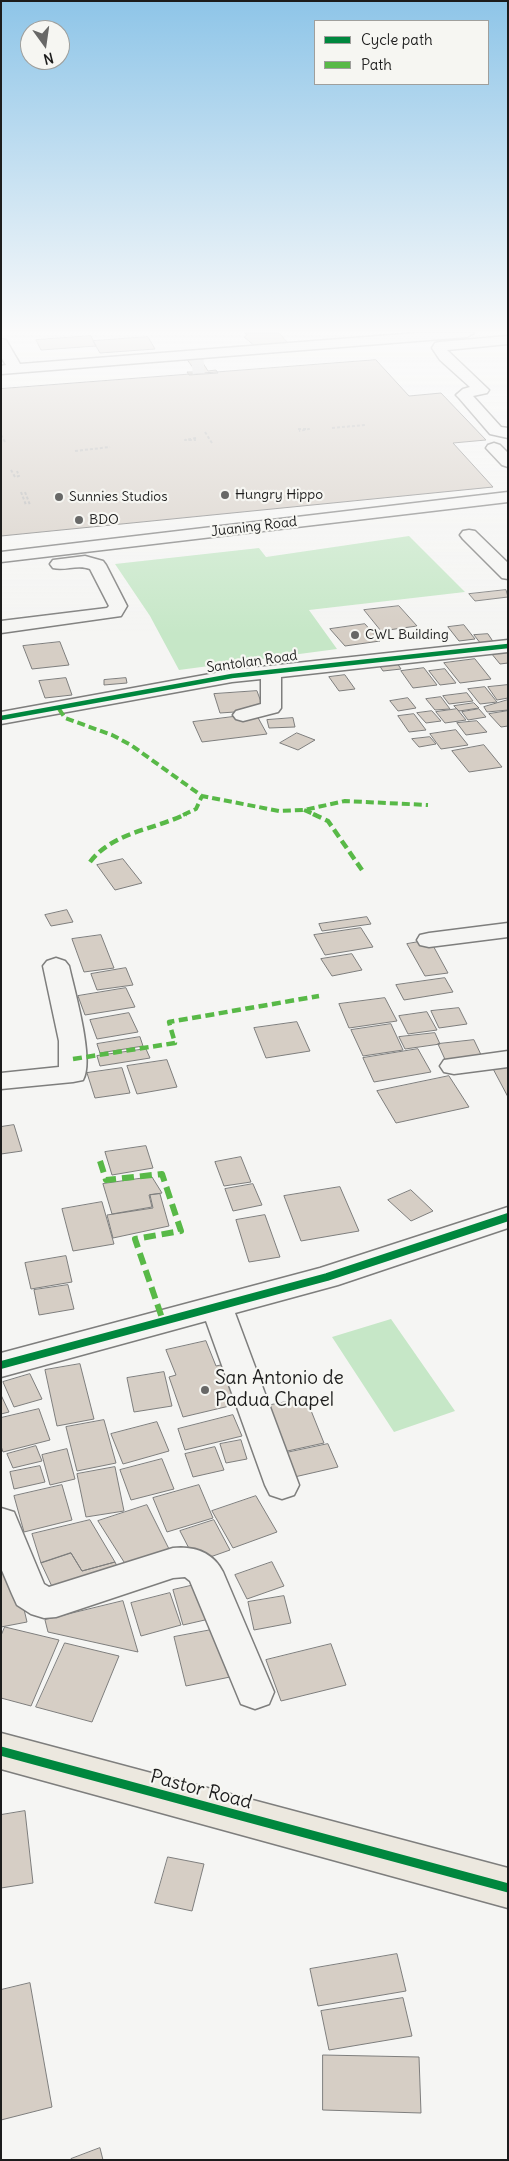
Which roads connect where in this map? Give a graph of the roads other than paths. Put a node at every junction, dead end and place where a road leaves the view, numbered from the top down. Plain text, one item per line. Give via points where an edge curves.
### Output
1 (494, 448) dead end
2 (508, 462) edge
3 (508, 497) edge
4 (469, 535) dead end
5 (1, 556) edge
6 (60, 557) junction
7 (1, 571) edge
8 (508, 574) edge
9 (1, 627) edge
10 (508, 646) edge
11 (271, 671) junction
12 (243, 714) dead end
13 (1, 718) edge
14 (508, 930) edge
15 (429, 940) dead end
16 (56, 966) dead end
17 (508, 1059) edge
18 (454, 1066) dead end
19 (1, 1081) edge
20 (508, 1216) edge
21 (217, 1307) junction
22 (1, 1365) edge
23 (282, 1485) dead end
24 (1, 1522) edge
25 (255, 1692) dead end
26 (1, 1751) edge
27 (393, 1858) junction
28 (508, 1879) edge
29 (508, 1888) edge

1 - 2 street
3 - 6 street, Juaning Road via 80,547
4 - 8 street
5 - 6 street, Juaning Road
6 - 7 street
6 - 9 street via 97,565 118,606 114,612
10 - 11 street, Santolan Road
11 - 12 street via 271,708
11 - 13 street, Santolan Road
14 - 15 street
16 - 19 street via 72,1041 74,1074
17 - 18 street
20 - 21 street via 327,1277
21 - 22 street
21 - 23 street
24 - 25 street via 30,1594 44,1603 56,1602 173,1563 187,1561 196,1564 205,1572
26 - 27 main road, Pastor Road
27 - 28 main road, Pastor Road
27 - 29 main road, Pastor Road

